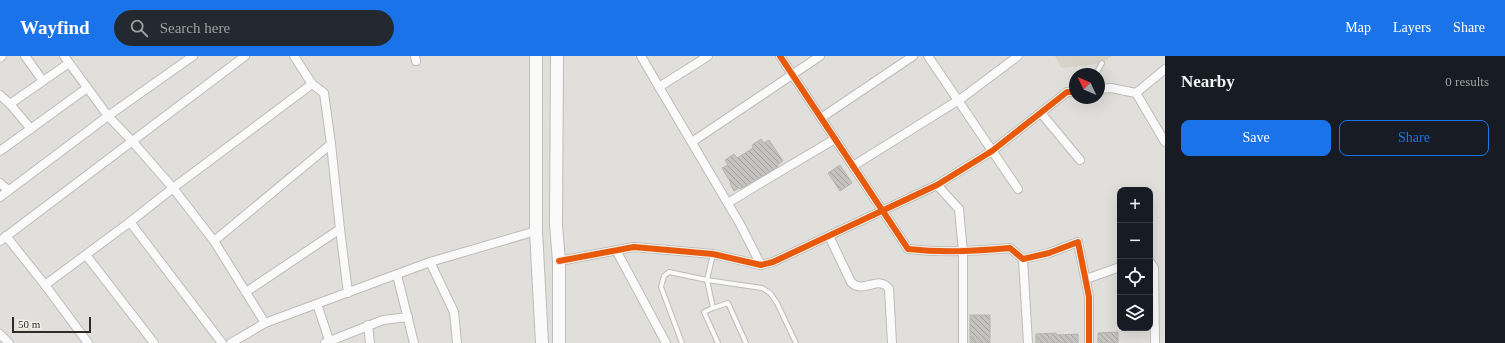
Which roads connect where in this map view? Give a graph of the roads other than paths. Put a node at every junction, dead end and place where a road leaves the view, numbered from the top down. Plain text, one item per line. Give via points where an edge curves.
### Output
1 (25, 56) edge
2 (193, 56) edge
3 (245, 56) edge
4 (294, 56) edge
5 (536, 56) edge
6 (557, 56) edge
7 (641, 56) edge
8 (708, 56) edge
9 (780, 56) edge
10 (820, 56) edge
11 (913, 56) edge
12 (928, 56) edge
13 (1018, 56) edge
14 (66, 59) edge
15 (1102, 63) dead end
16 (1099, 68) edge
17 (1165, 69) edge
18 (793, 75) junction
19 (43, 81) junction
20 (312, 84) junction
21 (660, 87) junction
22 (87, 88) junction
23 (1105, 88) edge
24 (1069, 92) edge
25 (1136, 92) junction
26 (0, 95) edge
27 (958, 100) junction
28 (10, 104) junction
29 (1041, 113) junction
30 (108, 116) junction
31 (821, 118) junction
32 (31, 129) junction
33 (835, 139) junction
34 (132, 141) junction
35 (692, 142) junction
36 (1165, 142) edge
37 (331, 144) junction
38 (2, 147) edge
39 (992, 151) junction
40 (1080, 160) dead end
41 (853, 166) junction
42 (0, 183) edge
43 (937, 185) junction
44 (173, 188) junction
45 (1018, 189) dead end
46 (8, 190) junction
47 (0, 197) edge
48 (728, 204) junction
49 (883, 211) junction
50 (130, 222) junction
51 (340, 229) junction
52 (536, 231) junction
53 (829, 236) junction
54 (3, 239) edge
55 (214, 241) junction
56 (616, 250) junction
57 (963, 252) junction
58 (714, 254) junction
59 (86, 255) junction
60 (1023, 259) junction
61 (559, 261) junction
62 (430, 262) junction
63 (761, 265) junction
64 (1153, 266) edge
65 (1117, 269) edge
66 (397, 275) junction
67 (1086, 279) junction
68 (707, 280) junction
69 (45, 285) junction
70 (246, 292) junction
71 (348, 293) junction
72 (317, 304) junction
73 (713, 308) junction
74 (408, 317) junction
75 (265, 323) junction
76 (368, 325) junction
77 (0, 334) edge
78 (328, 342) edge
79 (9, 343) edge
80 (88, 343) edge
81 (154, 343) edge
82 (222, 343) edge
83 (231, 343) edge
84 (370, 343) edge
85 (414, 343) edge
86 (457, 343) edge
87 (542, 343) edge
88 (558, 343) edge
89 (666, 343) edge
90 (682, 343) edge
91 (718, 343) edge
92 (746, 343) edge
93 (796, 343) edge
94 (892, 343) edge
95 (963, 343) edge
96 (1028, 343) edge
97 (1090, 343) edge
98 (1155, 343) edge

1 - 19 street
2 - 30 street
3 - 34 street
4 - 20 street
5 - 52 street
6 - 61 street via 556,225
7 - 21 street
8 - 21 street
9 - 18 street
10 - 18 street
11 - 31 street
12 - 27 street
13 - 27 street
14 - 19 street
14 - 22 street
15 - 16 lane
17 - 25 street
18 - 31 street
18 - 35 street
19 - 28 street
20 - 37 street via 324,93
20 - 44 street
21 - 35 street
22 - 30 street
22 - 32 street
23 - 25 street
24 - 29 street
25 - 36 street
26 - 28 street
27 - 39 street
27 - 41 street
28 - 32 street
29 - 39 street
29 - 40 street
30 - 34 street
30 - 46 street
31 - 33 street
32 - 38 street
33 - 41 street
33 - 48 street
34 - 44 street
34 - 54 street
35 - 48 street
37 - 51 street
37 - 55 street
39 - 43 street
39 - 45 street
41 - 49 street
42 - 46 street
43 - 49 street
43 - 57 street via 959,209
44 - 50 street
44 - 55 street
46 - 47 street
48 - 63 street
49 - 53 street
49 - 57 street via 908,249
50 - 59 street
50 - 82 street
51 - 70 street
51 - 71 street
52 - 62 street
52 - 87 street
53 - 63 street
53 - 94 street via 855,286 882,283 889,289
54 - 69 street
55 - 70 street
56 - 58 street via 634,248
56 - 61 street
56 - 89 street
57 - 60 street via 1010,248
57 - 95 street
58 - 63 street
58 - 68 lane
59 - 69 street
59 - 81 street
60 - 67 street via 1078,242
60 - 96 street
61 - 88 street
62 - 66 street
62 - 86 street via 454,312
64 - 98 street
65 - 67 street
66 - 71 street
66 - 74 street
67 - 97 street
68 - 73 lane
68 - 90 lane via 669,272 664,276 661,287
68 - 93 lane via 762,288 770,293 778,303
69 - 80 street
70 - 75 street
71 - 72 street
72 - 75 street
72 - 78 street
73 - 91 lane via 704,312
73 - 92 lane via 728,303
74 - 76 street
74 - 85 street
75 - 83 street
76 - 78 street
76 - 84 street
77 - 79 street

